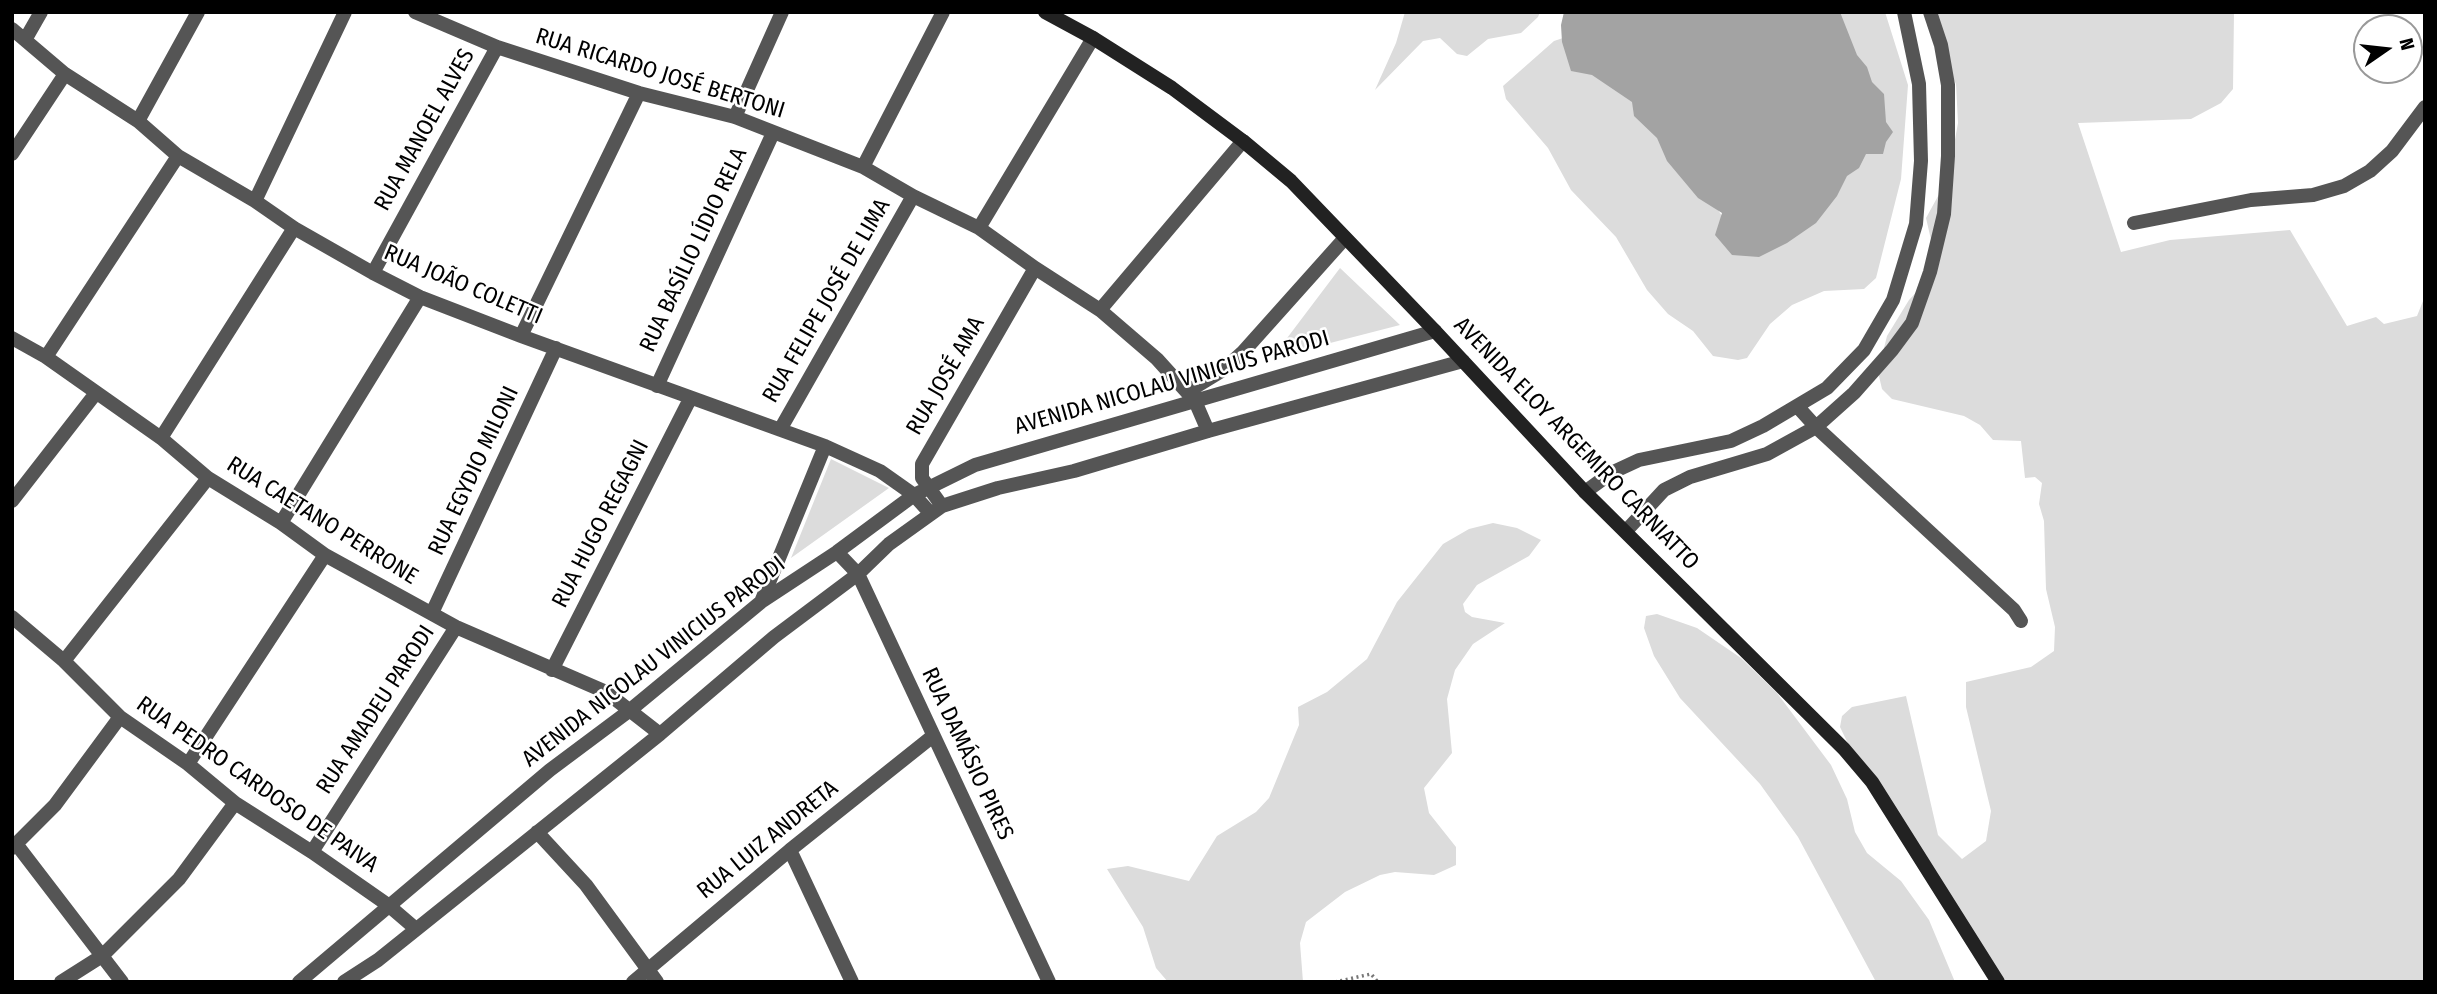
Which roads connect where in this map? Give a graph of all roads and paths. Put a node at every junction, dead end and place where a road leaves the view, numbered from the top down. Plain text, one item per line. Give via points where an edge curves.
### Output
1 (41, 12) edge
2 (198, 12) edge
3 (415, 12) edge
4 (782, 12) edge
5 (943, 12) edge
6 (1045, 12) edge
7 (1904, 12) edge
8 (1930, 12) edge
9 (347, 13) edge
10 (12, 29) edge
11 (1093, 38) junction
12 (26, 40) junction
13 (497, 47) junction
14 (65, 74) junction
15 (639, 93) junction
16 (2425, 107) edge
17 (735, 117) junction
18 (138, 121) junction
19 (773, 133) junction
20 (1242, 141) junction
21 (12, 154) edge
22 (178, 156) junction
23 (863, 167) junction
24 (913, 196) junction
25 (256, 201) junction
26 (2134, 223) dead end
27 (294, 228) junction
28 (979, 228) junction
29 (1345, 238) junction
30 (1035, 268) junction
31 (373, 273) junction
32 (420, 297) junction
33 (1100, 310) junction
34 (1435, 331) junction
35 (521, 336) junction
36 (12, 338) edge
37 (556, 348) junction
38 (46, 357) junction
39 (1462, 361) junction
40 (657, 386) junction
41 (96, 393) junction
42 (1191, 397) junction
43 (690, 399) junction
44 (1797, 406) junction
45 (1816, 427) junction
46 (781, 428) junction
47 (1208, 431) junction
48 (161, 438) junction
49 (825, 446) junction
50 (208, 478) junction
51 (928, 487) junction
52 (1585, 492) junction
53 (914, 495) junction
54 (12, 502) edge
55 (936, 510) junction
56 (281, 523) junction
57 (1626, 531) junction
58 (837, 552) junction
59 (325, 555) junction
60 (858, 574) junction
61 (761, 602) junction
62 (432, 613) junction
63 (13, 619) edge
64 (2021, 621) dead end
65 (456, 627) junction
66 (64, 661) junction
67 (552, 670) junction
68 (629, 711) junction
69 (120, 717) junction
70 (660, 734) junction
71 (933, 736) junction
72 (188, 764) junction
73 (236, 803) junction
74 (537, 832) junction
75 (15, 846) edge
76 (790, 850) junction
77 (312, 852) junction
78 (388, 905) junction
79 (416, 929) junction
80 (102, 956) junction
81 (648, 969) junction
82 (61, 982) edge
83 (122, 982) edge
84 (299, 982) edge
85 (344, 982) edge
86 (633, 982) edge
87 (657, 982) edge
88 (852, 982) edge
89 (1049, 982) edge
90 (1335, 982) edge
91 (1378, 982) edge
92 (1998, 982) edge

1 - 12 street
2 - 18 street
3 - 13 street, RUA RICARDO JOSÉ BERTONI
4 - 17 street
5 - 23 street
6 - 11 street, AVENIDA ELOY ARGEMIRO CARNIATTO
7 - 44 street via 1919,84 1921,161 1916,224 1893,300 1864,351 1827,388
8 - 45 street via 1948,85 1948,156 1944,214 1930,272 1912,323 1854,393
9 - 25 street
10 - 12 street, RUA JOÃO COLETTI
11 - 20 street, AVENIDA ELOY ARGEMIRO CARNIATTO via 1172,88
11 - 28 street
12 - 14 street, RUA JOÃO COLETTI
13 - 15 street, RUA RICARDO JOSÉ BERTONI
13 - 31 street, RUA MANOEL ALVES
14 - 18 street, RUA JOÃO COLETTI
14 - 21 street
15 - 17 street, RUA RICARDO JOSÉ BERTONI
15 - 35 street
16 - 26 street via 2392,151 2344,186
17 - 19 street, RUA RICARDO JOSÉ BERTONI
18 - 22 street, RUA JOÃO COLETTI
19 - 23 street, RUA RICARDO JOSÉ BERTONI
19 - 40 street, RUA BASÍLIO LÍDIO RELA
20 - 29 street, AVENIDA ELOY ARGEMIRO CARNIATTO via 1291,181
20 - 33 street
22 - 25 street, RUA JOÃO COLETTI
22 - 38 street
23 - 24 street, RUA RICARDO JOSÉ BERTONI
24 - 28 street, RUA RICARDO JOSÉ BERTONI
24 - 46 street, RUA FELIPE JOSÉ DE LIMA
25 - 27 street, RUA JOÃO COLETTI
27 - 31 street, RUA JOÃO COLETTI
27 - 48 street
28 - 30 street, RUA RICARDO JOSÉ BERTONI
29 - 34 street, AVENIDA ELOY ARGEMIRO CARNIATTO
29 - 42 street via 1243,352
30 - 33 street, RUA RICARDO JOSÉ BERTONI
30 - 51 street, RUA JOSÉ AMA via 922,464 920,472
31 - 32 street, RUA JOÃO COLETTI
32 - 35 street, RUA JOÃO COLETTI
32 - 56 street
33 - 42 street, RUA RICARDO JOSÉ BERTONI via 1157,359
34 - 39 street, AVENIDA ELOY ARGEMIRO CARNIATTO
34 - 42 street, AVENIDA NICOLAU VINICIUS PARODI
35 - 37 street, RUA JOÃO COLETTI
36 - 38 street, RUA CAETANO PERRONE
37 - 40 street, RUA JOÃO COLETTI
37 - 62 street, RUA EGYDIO MILONI
38 - 41 street, RUA CAETANO PERRONE
39 - 47 street
39 - 52 street, AVENIDA ELOY ARGEMIRO CARNIATTO
40 - 43 street, RUA JOÃO COLETTI
41 - 48 street, RUA CAETANO PERRONE
41 - 54 street
42 - 47 street, RUA RICARDO JOSÉ BERTONI
42 - 51 street, AVENIDA NICOLAU VINICIUS PARODI via 975,465
43 - 46 street, RUA JOÃO COLETTI
43 - 67 street, RUA HUGO REGAGNI
44 - 45 street
44 - 52 street via 1731,441 1639,460
45 - 57 street via 1767,454 1690,477 1664,490
45 - 64 street
46 - 49 street, RUA JOÃO COLETTI
47 - 55 street via 1074,471 998,488
48 - 50 street, RUA CAETANO PERRONE
49 - 53 street, RUA JOÃO COLETTI via 880,471
49 - 61 street
50 - 56 street, RUA CAETANO PERRONE
50 - 66 street
51 - 53 street, AVENIDA NICOLAU VINICIUS PARODI
51 - 55 street
52 - 57 street, AVENIDA ELOY ARGEMIRO CARNIATTO
53 - 55 street, RUA JOÃO COLETTI
53 - 58 street, AVENIDA NICOLAU VINICIUS PARODI
55 - 60 street via 889,544
56 - 59 street, RUA CAETANO PERRONE
57 - 92 street, AVENIDA ELOY ARGEMIRO CARNIATTO via 1872,782
58 - 60 street, RUA DAMÁSIO PIRES
58 - 61 street, AVENIDA NICOLAU VINICIUS PARODI
59 - 62 street, RUA CAETANO PERRONE
59 - 72 street
60 - 70 street via 774,636
60 - 71 street, RUA DAMÁSIO PIRES
61 - 68 street, AVENIDA NICOLAU VINICIUS PARODI
62 - 65 street, RUA CAETANO PERRONE
63 - 66 street, RUA PEDRO CARDOSO DE PAIVA
65 - 67 street, RUA CAETANO PERRONE
65 - 77 street, RUA AMADEU PARODI
66 - 69 street, RUA PEDRO CARDOSO DE PAIVA
67 - 68 street, RUA CAETANO PERRONE via 606,692
68 - 70 street, RUA CAETANO PERRONE
68 - 78 street, AVENIDA NICOLAU VINICIUS PARODI via 550,770
69 - 72 street, RUA PEDRO CARDOSO DE PAIVA
69 - 75 street via 55,805
70 - 74 street
71 - 76 street, RUA LUIZ ANDRETA
71 - 89 street, RUA DAMÁSIO PIRES
72 - 73 street, RUA PEDRO CARDOSO DE PAIVA
73 - 77 street, RUA PEDRO CARDOSO DE PAIVA
73 - 80 street via 179,879
74 - 79 street
74 - 81 street via 586,885
75 - 80 street
76 - 81 street, RUA LUIZ ANDRETA
76 - 88 street
77 - 78 street, RUA PEDRO CARDOSO DE PAIVA
78 - 79 street, RUA PEDRO CARDOSO DE PAIVA
78 - 84 street, AVENIDA NICOLAU VINICIUS PARODI
79 - 85 street
80 - 82 street
80 - 83 street
81 - 86 street, RUA LUIZ ANDRETA
81 - 87 street
90 - 91 path via 1371,974

